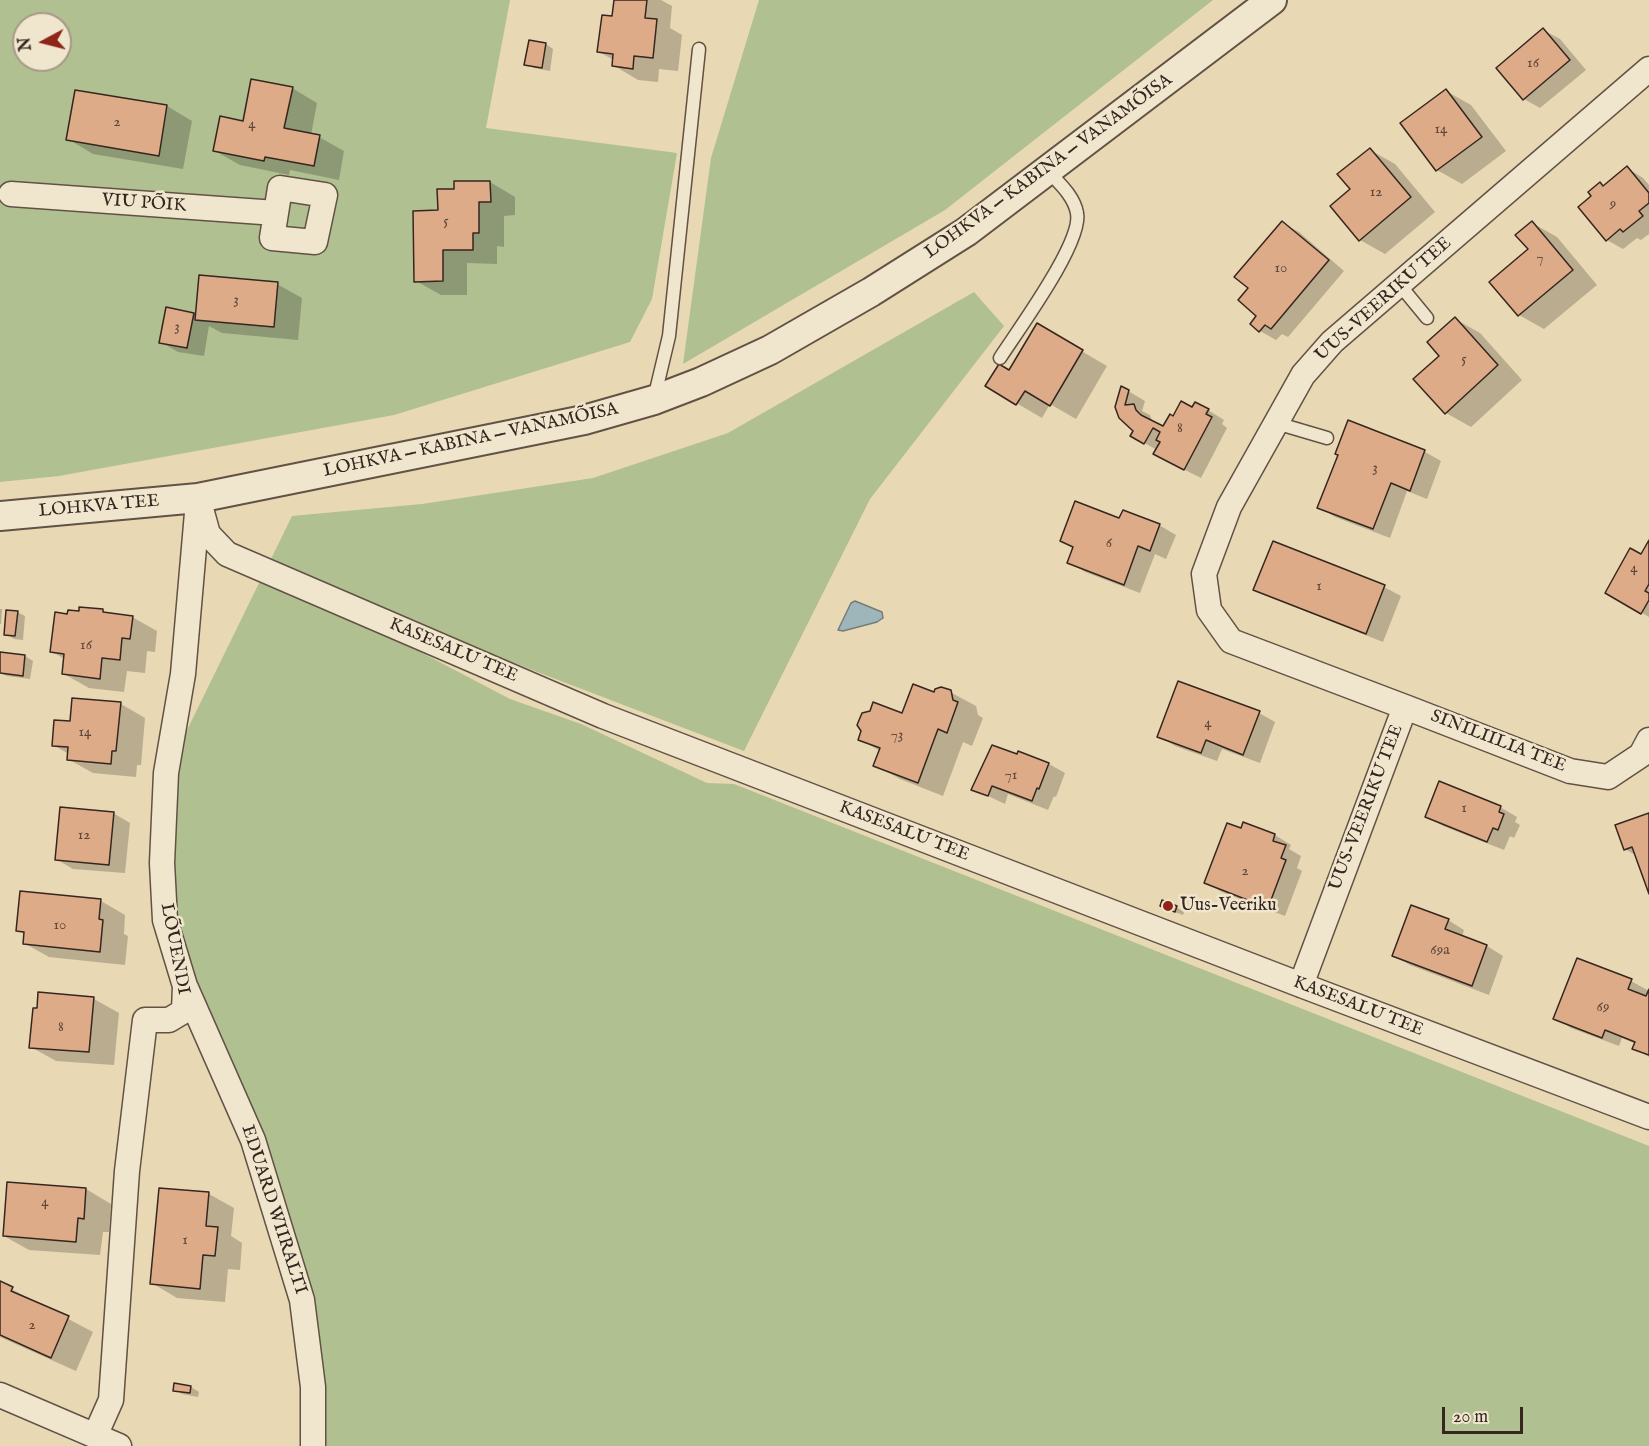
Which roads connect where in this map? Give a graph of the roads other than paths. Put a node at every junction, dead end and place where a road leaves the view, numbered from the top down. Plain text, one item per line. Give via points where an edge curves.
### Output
1 (1272, 0) edge
2 (699, 49) dead end
3 (1649, 69) edge
4 (1048, 171) junction
5 (11, 194) dead end
6 (276, 213) dead end
7 (1399, 284) junction
8 (1427, 318) dead end
9 (1000, 358) dead end
10 (654, 400) junction
11 (1276, 423) junction
12 (1327, 438) dead end
13 (198, 498) junction
14 (0, 516) edge
15 (1405, 707) junction
16 (1649, 740) edge
17 (185, 986) junction
18 (1301, 986) junction
19 (1649, 1117) edge
20 (0, 1395) edge
21 (95, 1436) junction
22 (119, 1446) edge
23 (313, 1446) edge

1 - 4 street, LOHKVA — KABINA — VANAMÕISA
2 - 10 lane via 669,336
3 - 7 street, UUS-VEERIKU TEE
4 - 9 lane via 1073,201 1078,213 1077,229 1063,260
4 - 10 street, LOHKVA — KABINA — VANAMÕISA via 966,232 770,350
5 - 6 street, VIU PÕIK
7 - 8 lane
7 - 11 street, UUS-VEERIKU TEE via 1332,342 1303,375
10 - 13 street, LOHKVA — KABINA — VANAMÕISA via 525,433
11 - 12 lane
11 - 15 street, UUS-VEERIKU TEE via 1229,507 1204,574 1209,610 1231,641
13 - 14 street, LOHKVA TEE
13 - 17 street, LÕUENDI via 183,674 166,773 162,863 165,920
13 - 18 street, KASESALU TEE via 208,534 227,554 603,716
15 - 16 street, SINILIILIA TEE via 1570,771 1608,777 1641,755
15 - 18 street, UUS-VEERIKU TEE
17 - 21 street, LÕUENDI via 184,1011 169,1020 145,1020 127,1171 111,1401
17 - 23 street, EDUARD WIIRALTI via 253,1140 302,1300 313,1388
18 - 19 street, KASESALU TEE
20 - 21 street
21 - 22 street

